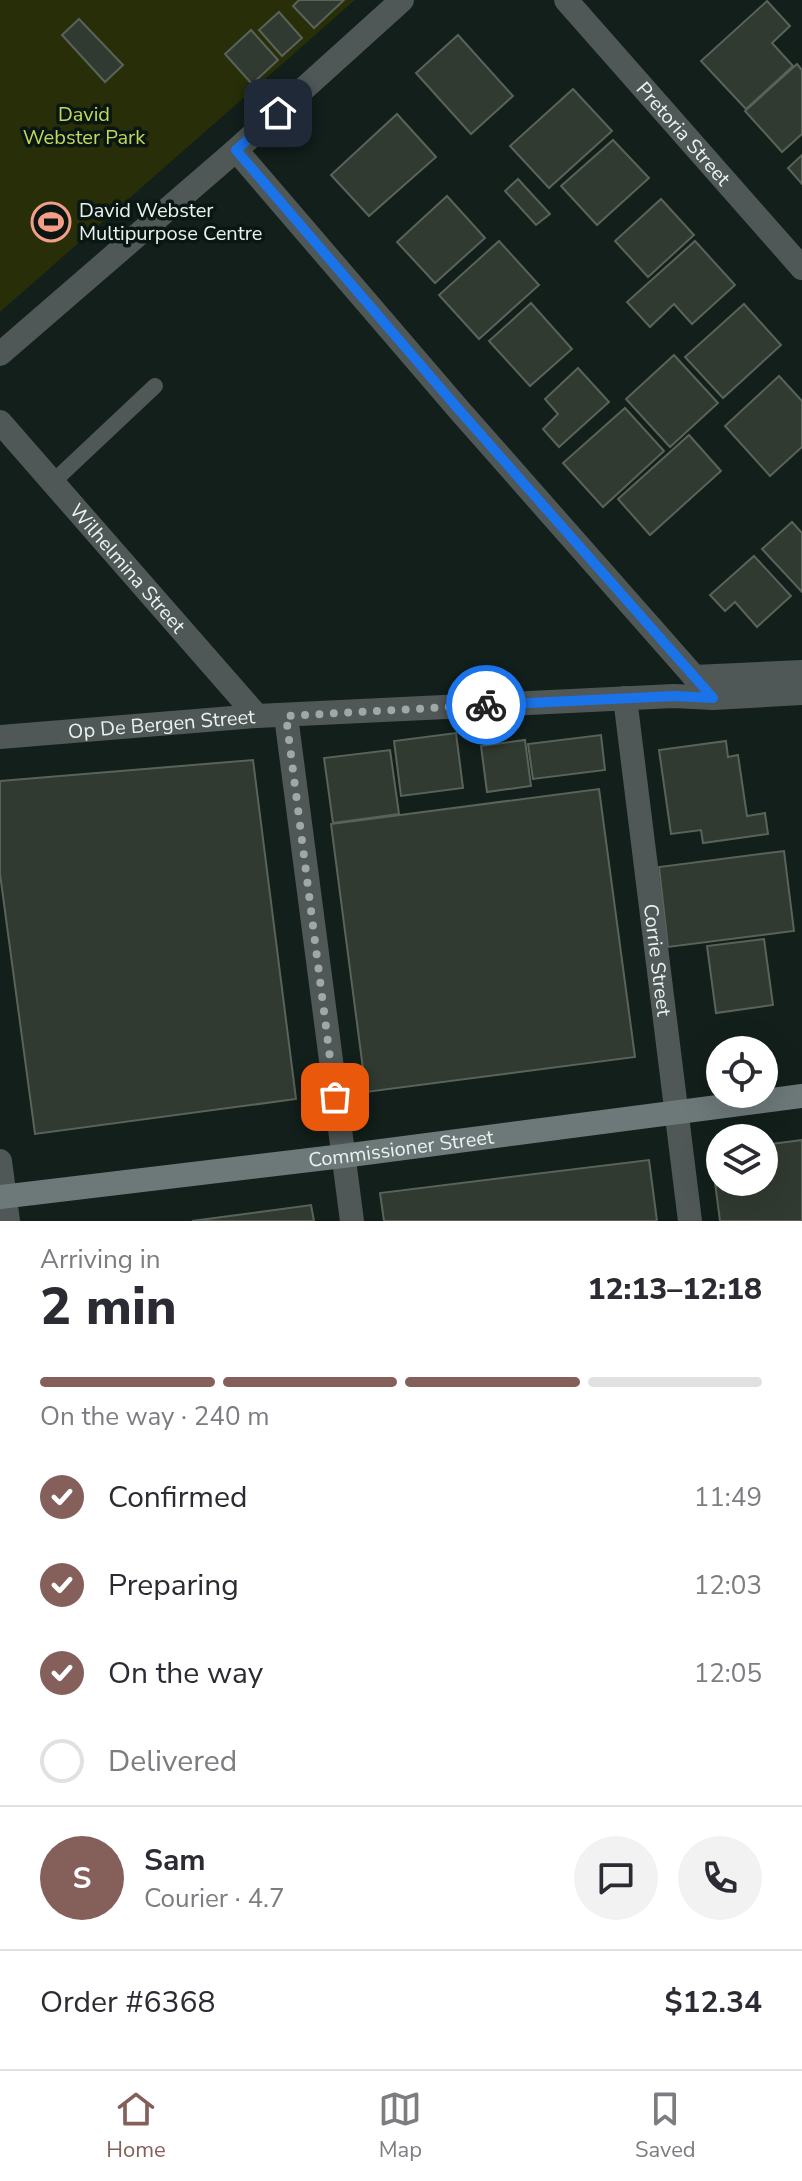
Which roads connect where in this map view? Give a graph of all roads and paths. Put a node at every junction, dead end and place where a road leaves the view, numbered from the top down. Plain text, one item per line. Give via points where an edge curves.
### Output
1 (402, 0) edge
2 (566, 0) edge
3 (236, 150) junction
4 (802, 268) edge
5 (0, 354) edge
6 (155, 386) dead end
7 (0, 422) edge
8 (53, 482) junction
9 (802, 672) edge
10 (694, 677) junction
11 (802, 693) edge
12 (625, 698) junction
13 (713, 698) junction
14 (257, 716) junction
15 (286, 716) junction
16 (0, 737) edge
17 (802, 1096) edge
18 (676, 1113) junction
19 (343, 1156) junction
20 (0, 1161) edge
21 (2, 1196) edge
22 (8, 1221) edge
23 (352, 1221) edge
24 (690, 1221) edge

1 - 3 street
2 - 4 street, Pretoria Street
3 - 5 street
3 - 10 street
6 - 8 lane
7 - 8 street, Wilhelmina Street
8 - 14 street, Wilhelmina Street
9 - 10 street
10 - 13 street
11 - 13 street, Op De Bergen Street
12 - 13 street, Op De Bergen Street
12 - 15 street, Op De Bergen Street
12 - 18 street, Corrie Street
14 - 15 street, Op De Bergen Street
14 - 16 street, Op De Bergen Street
15 - 19 street
17 - 18 main road, Commissioner Street
18 - 19 main road, Commissioner Street
18 - 24 street, Corrie Street
19 - 21 main road, Commissioner Street
19 - 23 street
20 - 21 street
21 - 22 street

